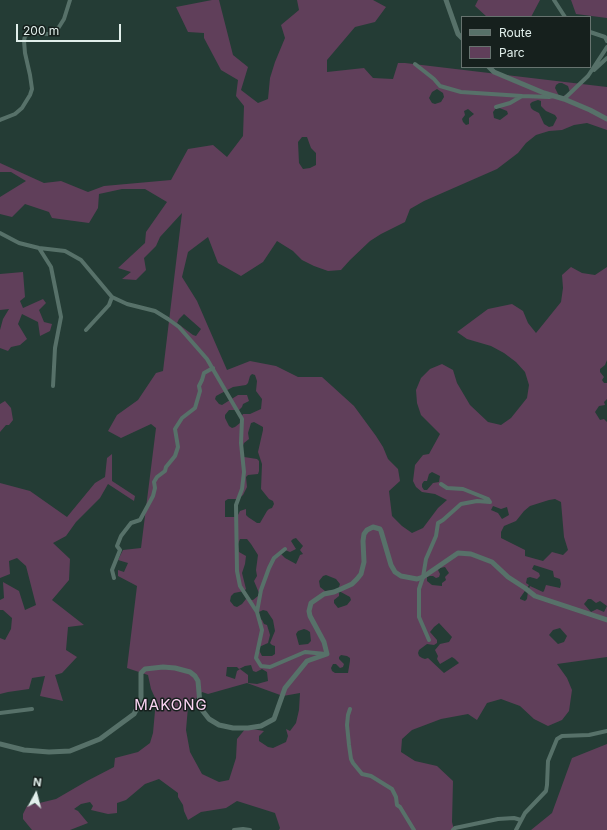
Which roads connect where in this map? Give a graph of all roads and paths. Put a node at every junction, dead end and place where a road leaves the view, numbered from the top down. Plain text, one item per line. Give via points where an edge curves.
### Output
1 (70, 0) edge
2 (446, 0) edge
3 (554, 0) edge
4 (564, 16) edge
5 (591, 32) edge
6 (461, 37) edge
7 (607, 41) edge
8 (607, 47) edge
9 (607, 58) edge
10 (415, 64) dead end
11 (490, 68) edge
12 (588, 76) junction
13 (522, 96) junction
14 (553, 96) junction
15 (564, 99) junction
16 (496, 107) dead end
17 (607, 119) edge
18 (0, 120) edge
19 (0, 233) edge
20 (39, 248) junction
21 (112, 297) junction
22 (86, 330) dead end
23 (213, 368) junction
24 (53, 386) dead end
25 (441, 484) dead end
26 (285, 549) dead end
27 (423, 577) junction
28 (114, 578) dead end
29 (257, 612) junction
30 (607, 620) edge
31 (429, 640) dead end
32 (327, 654) junction
33 (32, 708) dead end
34 (350, 708) dead end
35 (0, 713) edge
36 (607, 731) edge
37 (0, 744) edge
38 (521, 820) junction
39 (234, 830) edge
40 (250, 830) edge
41 (414, 830) edge
42 (453, 830) edge
43 (516, 830) edge

1 - 18 street via 64,19 52,33 32,33 26,36 25,53 32,89 22,108
2 - 6 street
3 - 4 street
5 - 7 street via 605,37
8 - 12 street
9 - 12 street
10 - 13 street via 440,86 461,92
11 - 14 street via 494,72
12 - 15 street
13 - 14 street
13 - 16 street
14 - 15 street
15 - 17 street
19 - 20 street via 19,243
20 - 21 street via 64,252 81,260
20 - 24 street via 51,266 61,317 55,348
21 - 22 street via 109,305
21 - 23 street via 127,304 155,311 168,319 179,327
23 - 28 street via 204,372 195,408 182,418 175,429 178,447 175,456 154,482 153,496 140,520 131,523 121,536 117,546 120,550 112,570
23 - 29 street via 242,419 244,472 242,489 236,505 237,571 240,586
25 - 27 street via 447,488 463,489 490,502 461,504 438,523
26 - 29 street via 274,558 269,568
27 - 30 street via 458,553 470,554 492,562 535,596
27 - 31 street via 419,588 419,617
27 - 32 street via 408,578 395,572 380,529 373,527 367,530 363,541 364,562 361,574 352,584 319,596 310,606 310,616 324,642
29 - 32 street via 262,630 256,658 260,666 270,666 305,652
32 - 37 street via 307,661 285,688 274,719 261,726 233,728 209,719 200,704 198,681 195,676 190,672 163,667 145,669 141,673 141,701 134,714 100,739 70,751 24,750
33 - 35 street
34 - 41 street via 347,725 353,763 362,774 371,776 392,789 397,805
36 - 38 street via 562,736 557,739 548,761 546,791
38 - 42 street via 498,819
38 - 43 street
39 - 40 street

